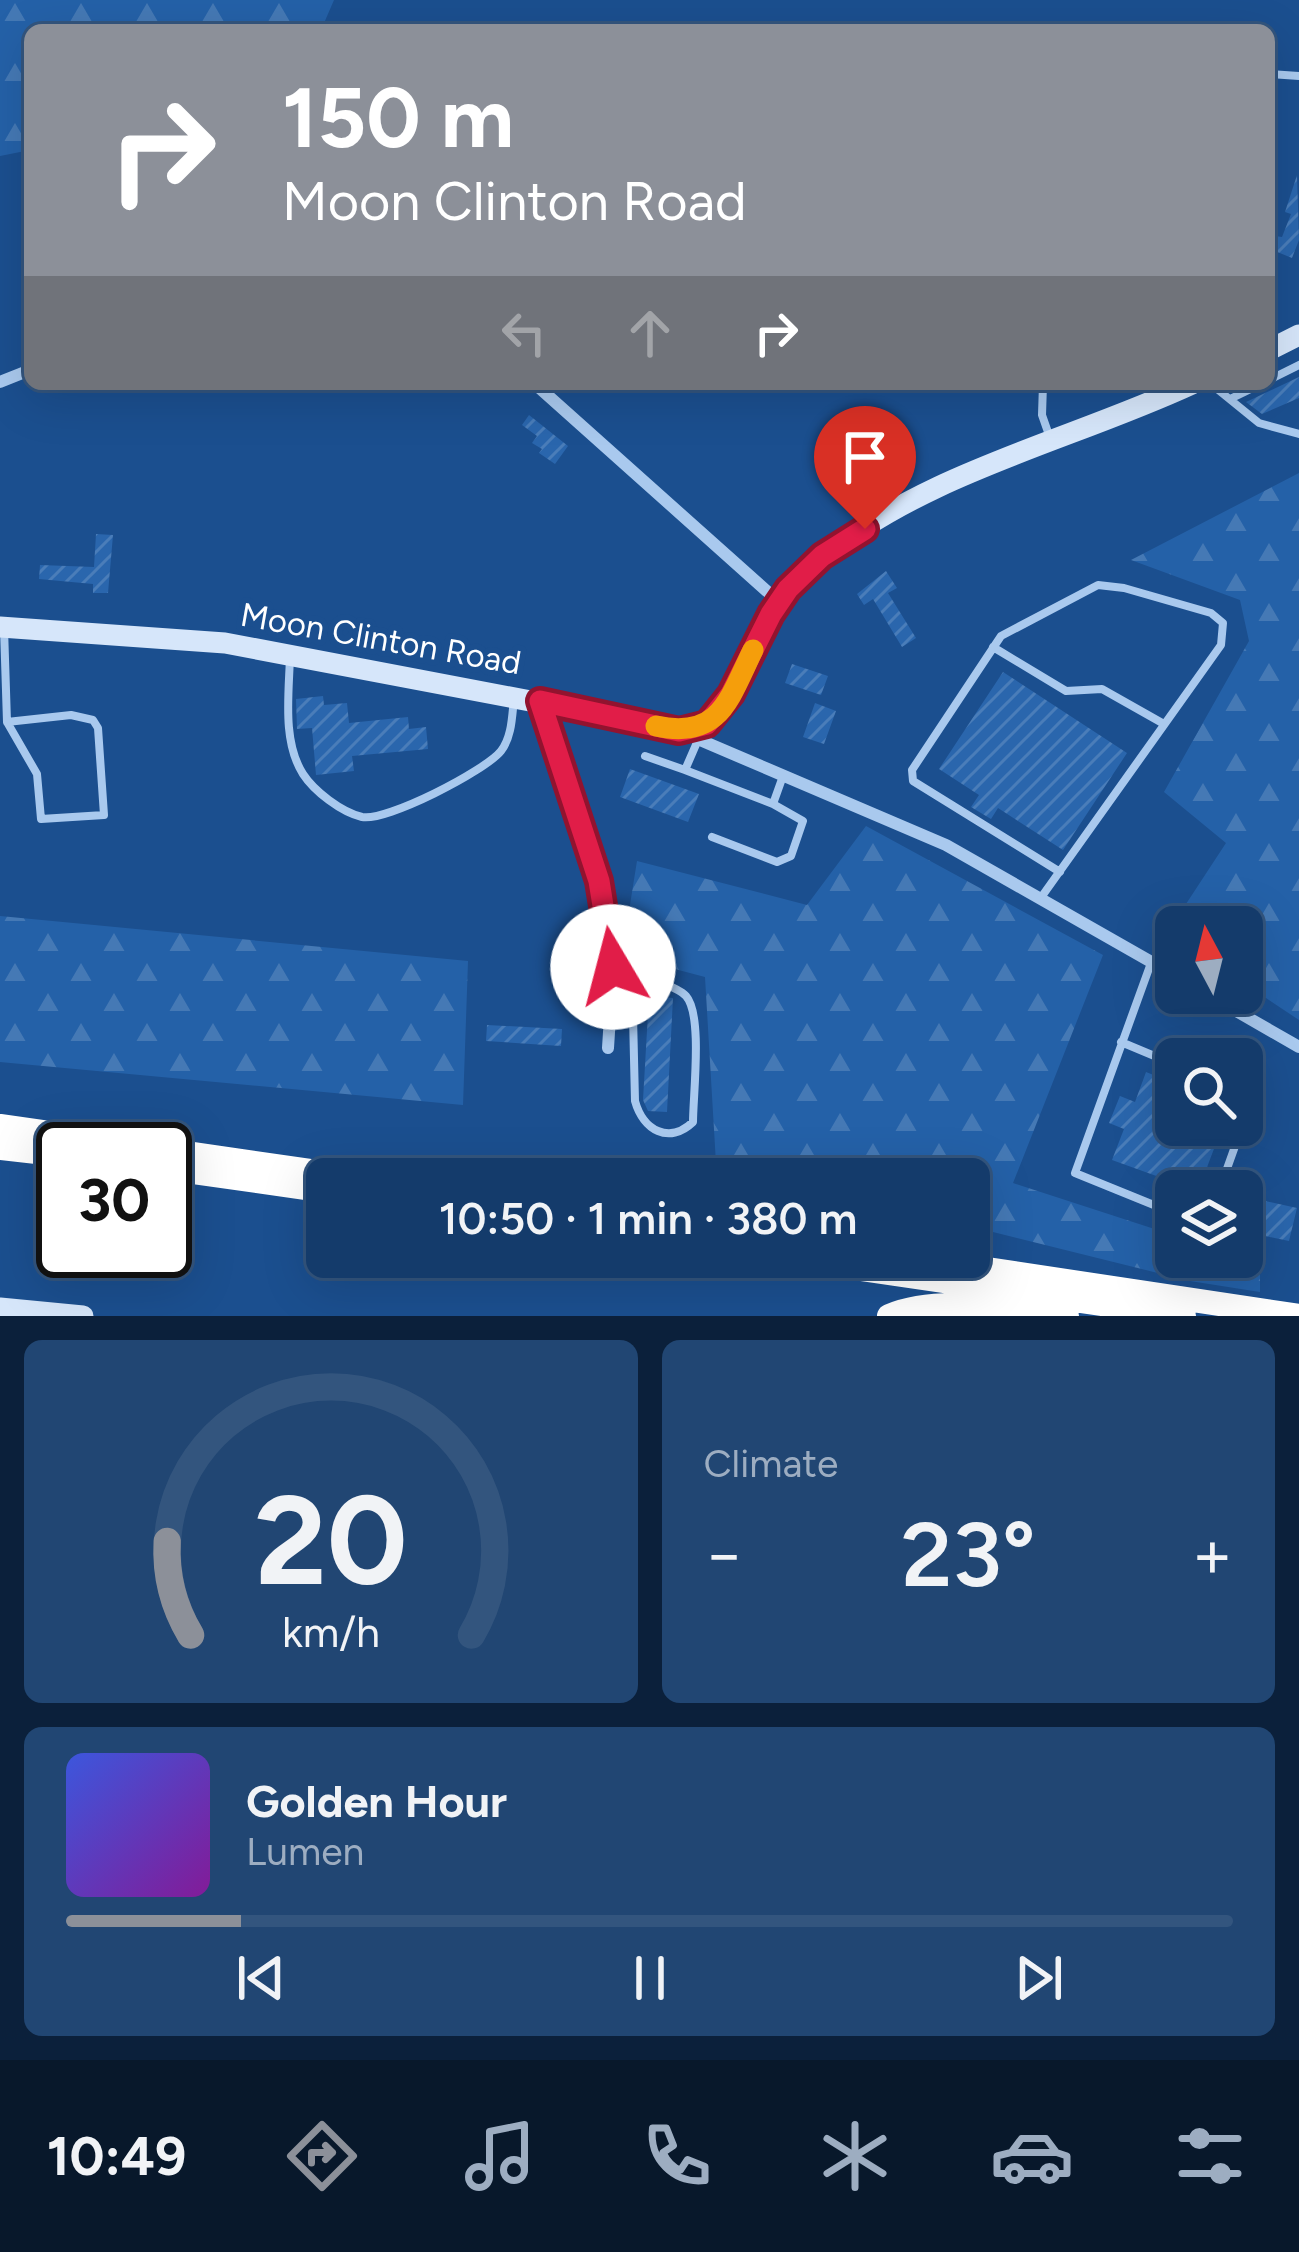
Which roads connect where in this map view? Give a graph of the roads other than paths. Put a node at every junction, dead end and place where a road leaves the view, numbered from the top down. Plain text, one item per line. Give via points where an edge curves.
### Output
1 (542, 390) edge
2 (1043, 390) edge
3 (1162, 390) edge
4 (1219, 390) edge
5 (1249, 390) edge
6 (1230, 399) junction
7 (1299, 434) edge
8 (1051, 442) junction
9 (779, 602) junction
10 (2, 627) edge
11 (993, 647) junction
12 (290, 655) junction
13 (514, 696) junction
14 (540, 701) junction
15 (8, 722) junction
16 (1164, 724) junction
17 (689, 735) junction
18 (645, 756) dead end
19 (685, 770) junction
20 (784, 775) junction
21 (772, 805) junction
22 (712, 837) dead end
23 (1060, 872) junction
24 (1040, 899) junction
25 (1151, 962) junction
26 (1155, 964) edge
27 (613, 967) junction
28 (632, 973) junction
29 (1242, 1014) edge
30 (1121, 1042) junction
31 (1299, 1047) edge
32 (608, 1048) dead end
33 (1155, 1056) edge
34 (0, 1126) edge
35 (36, 1131) edge
36 (0, 1148) edge
37 (36, 1152) edge
38 (192, 1153) edge
39 (306, 1170) edge
40 (192, 1172) edge
41 (306, 1188) edge
42 (1155, 1205) edge
43 (990, 1269) edge
44 (923, 1278) edge
45 (0, 1308) edge
46 (83, 1316) edge
47 (889, 1316) edge
48 (1067, 1316) edge
49 (1184, 1316) edge
50 (1299, 1316) edge

1 - 9 street
2 - 8 lane
3 - 8 street
4 - 6 lane
5 - 6 lane
6 - 7 lane via 1258,423
8 - 9 street via 854,535
9 - 17 street via 717,716
10 - 12 street, Moon Clinton Road via 189,638
10 - 15 lane
11 - 16 lane via 1066,691 1102,689
11 - 16 lane via 1098,585 1211,614 1223,623 1221,645
11 - 23 lane via 912,770 913,781
12 - 13 street, Moon Clinton Road
12 - 13 lane via 289,718 301,771 363,818 444,790 498,755
13 - 14 street, Moon Clinton Road
14 - 17 street, Moon Clinton Road
14 - 27 street via 599,881
15 - 15 lane via 38,774 41,818 104,814 93,720
16 - 23 lane
17 - 19 lane
17 - 20 street
18 - 19 lane
19 - 21 lane
20 - 21 lane
20 - 24 street via 946,845
21 - 22 lane via 803,821 791,856 777,862
23 - 24 lane
24 - 25 street
25 - 26 street
25 - 30 lane
27 - 28 lane
27 - 32 street
28 - 28 lane via 685,993 690,1003 693,1122 678,1132 660,1133 639,1118
29 - 31 street
30 - 33 lane
30 - 42 lane via 1075,1173
34 - 35 highway
36 - 37 highway
38 - 39 highway
40 - 41 highway
43 - 50 highway
44 - 49 highway
45 - 46 street
47 - 48 highway via 938,1307

